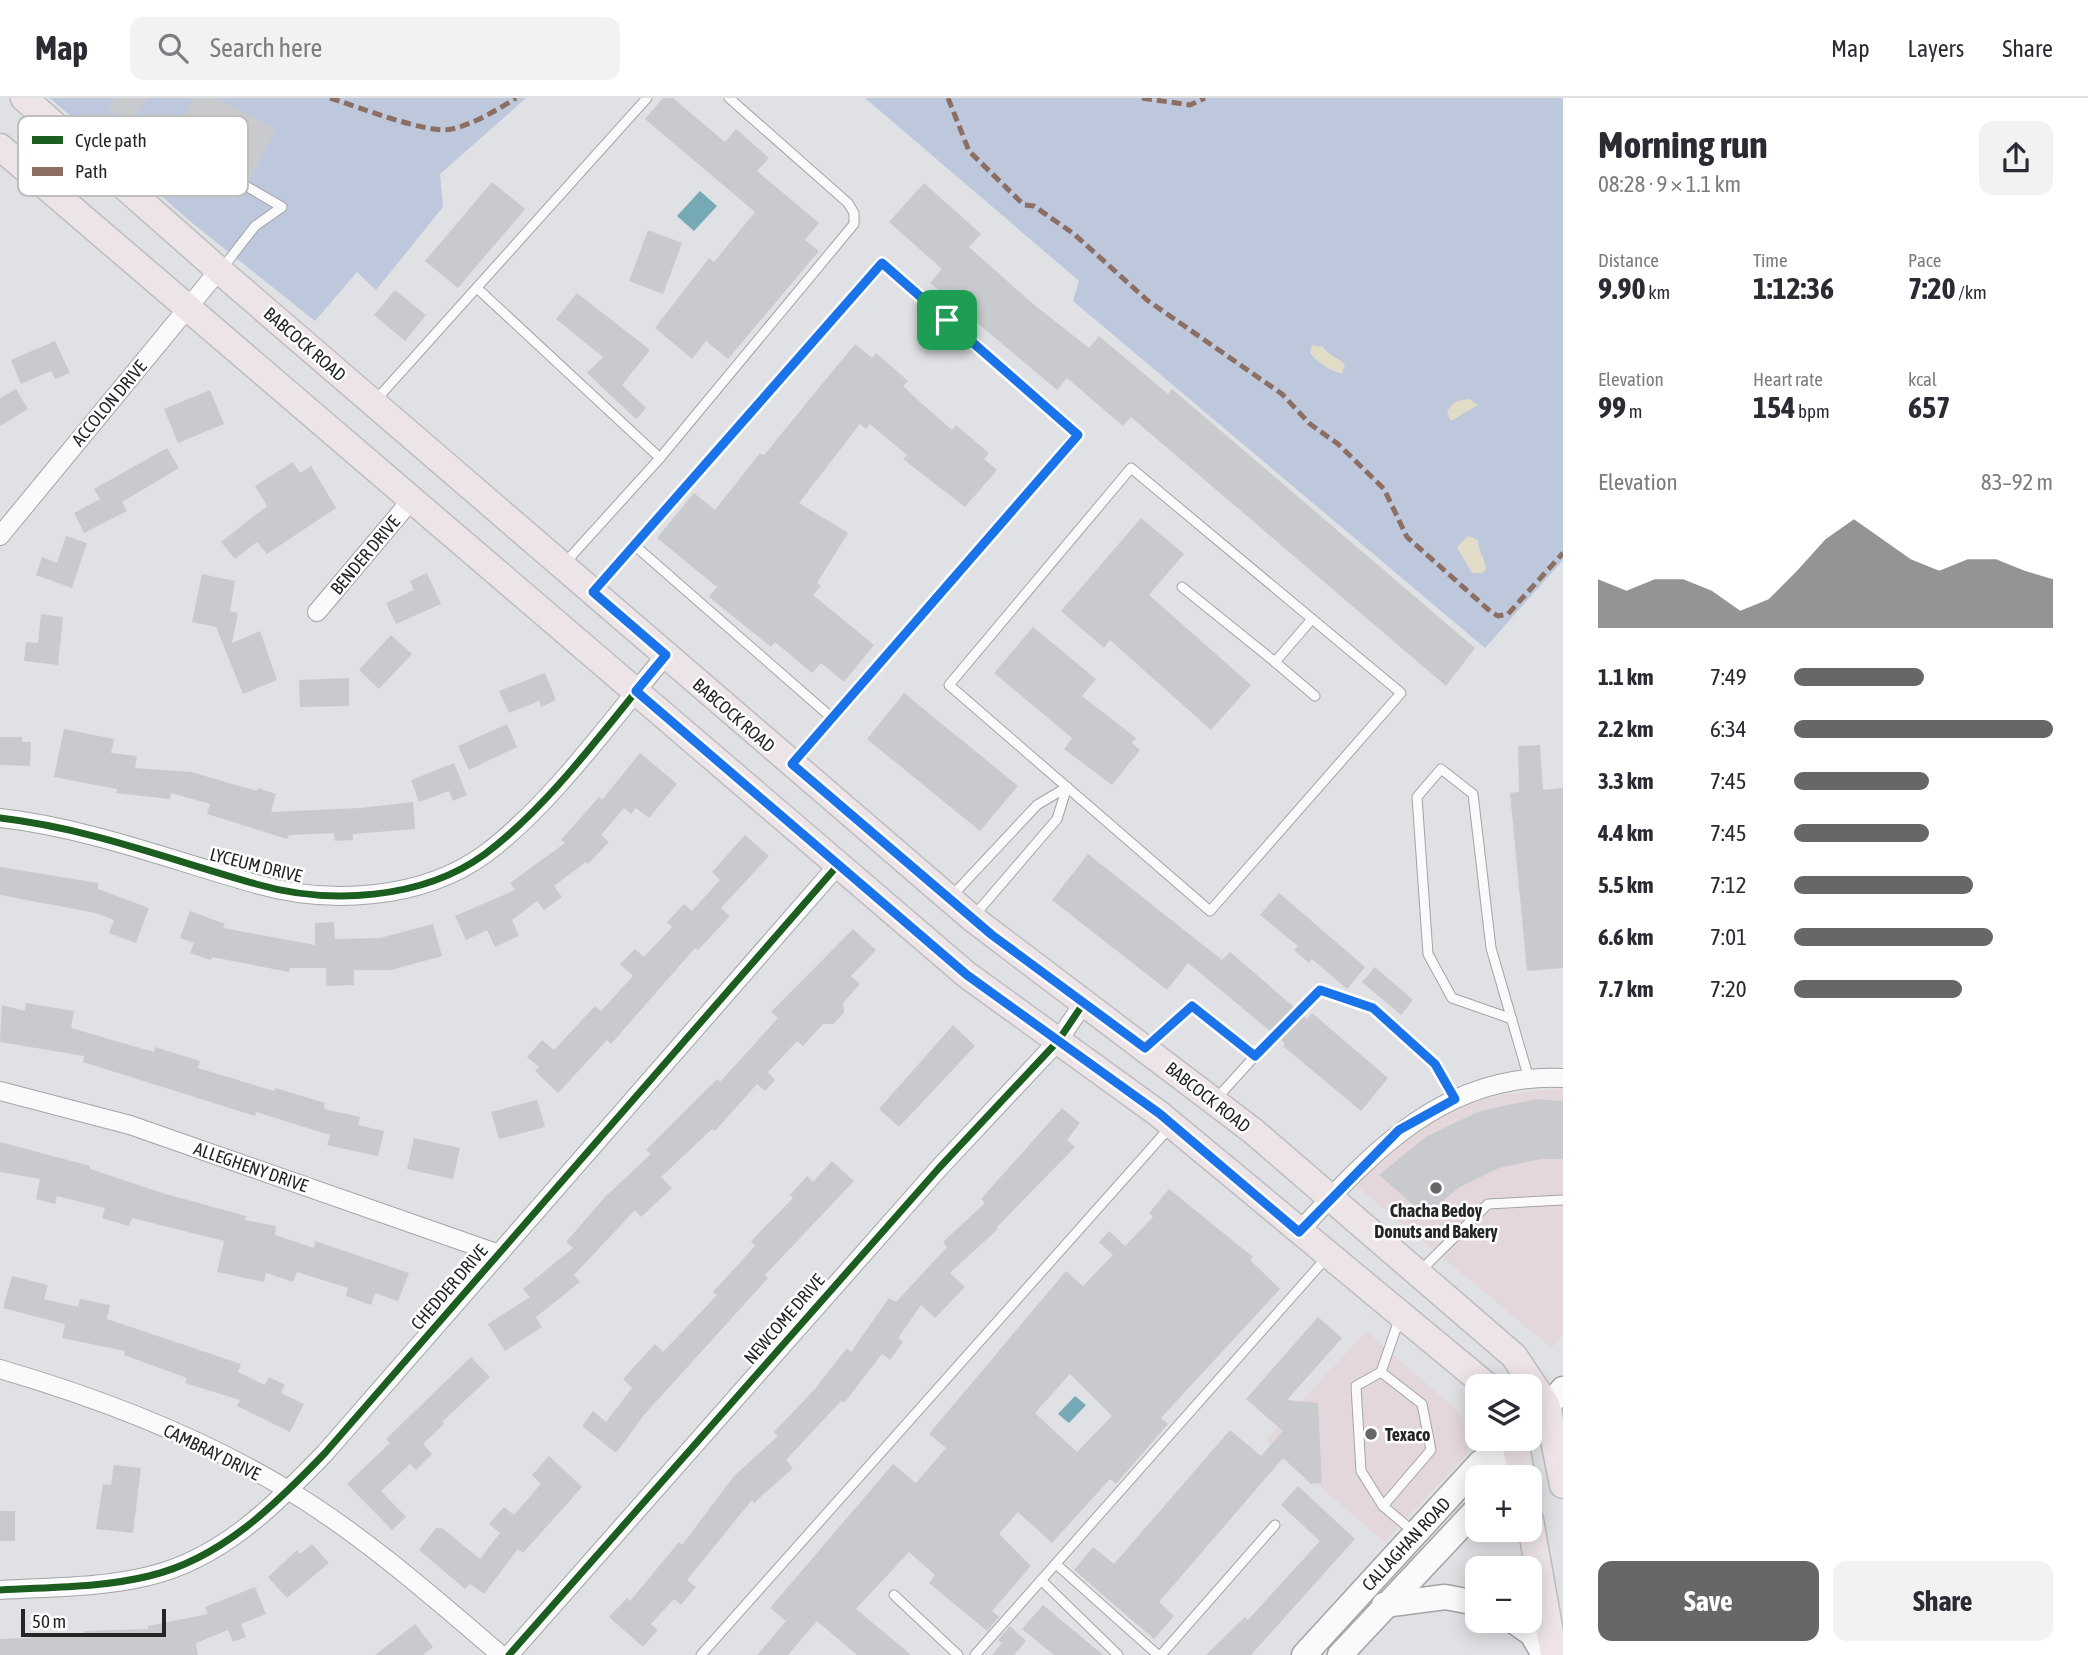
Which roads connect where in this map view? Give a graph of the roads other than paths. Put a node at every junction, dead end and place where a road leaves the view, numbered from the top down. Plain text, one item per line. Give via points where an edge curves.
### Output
1 (24, 98) edge
2 (647, 98) edge
3 (729, 98) edge
4 (44, 116) edge
5 (0, 147) edge
6 (18, 162) edge
7 (248, 187) edge
8 (58, 196) edge
9 (135, 196) edge
10 (220, 271) junction
11 (478, 289) junction
12 (191, 307) junction
13 (373, 403) junction
14 (660, 458) junction
15 (413, 498) junction
16 (0, 536) edge
17 (633, 544) junction
18 (562, 566) junction
19 (1182, 586) dead end
20 (593, 592) junction
21 (317, 612) dead end
22 (1312, 619) junction
23 (666, 655) junction
24 (1275, 662) junction
25 (636, 691) junction
26 (1315, 696) dead end
27 (832, 718) junction
28 (792, 764) junction
29 (1068, 787) junction
30 (0, 818) edge
31 (838, 865) junction
32 (949, 899) junction
33 (972, 918) junction
34 (1083, 1004) junction
35 (1512, 1019) junction
36 (1058, 1041) junction
37 (1145, 1048) junction
38 (1255, 1056) junction
39 (1563, 1077) edge
40 (1529, 1079) junction
41 (0, 1091) edge
42 (1455, 1099) junction
43 (1215, 1101) junction
44 (1172, 1124) junction
45 (1330, 1197) junction
46 (1563, 1200) edge
47 (1299, 1232) junction
48 (499, 1254) junction
49 (1328, 1255) junction
50 (1418, 1273) junction
51 (1401, 1315) junction
52 (0, 1369) edge
53 (1381, 1372) junction
54 (1472, 1374) edge
55 (1555, 1397) edge
56 (1542, 1411) edge
57 (1497, 1451) edge
58 (1563, 1485) edge
59 (288, 1490) junction
60 (1383, 1506) junction
61 (1465, 1521) edge
62 (1275, 1525) dead end
63 (1416, 1533) junction
64 (1534, 1542) edge
65 (1056, 1564) junction
66 (1041, 1580) junction
67 (0, 1590) edge
68 (894, 1595) dead end
69 (1465, 1601) edge
70 (1384, 1605) junction
71 (1531, 1633) edge
72 (501, 1655) edge
73 (509, 1655) edge
74 (701, 1655) edge
75 (958, 1655) edge
76 (975, 1655) edge
77 (1118, 1655) edge
78 (1159, 1655) edge
79 (1304, 1655) edge
80 (1340, 1655) edge
81 (1544, 1655) edge
82 (1554, 1655) edge

1 - 4 main road, BABCOCK ROAD
2 - 11 lane
3 - 14 lane via 848,203 854,223
5 - 6 main road
7 - 10 lane via 282,207 256,226
8 - 12 main road
9 - 10 main road, BABCOCK ROAD
10 - 12 street, ACCOLON DRIVE
10 - 13 main road, BABCOCK ROAD
11 - 13 lane
11 - 14 lane
12 - 15 main road
12 - 16 street, ACCOLON DRIVE
13 - 18 main road, BABCOCK ROAD
14 - 18 lane
15 - 21 street, BENDER DRIVE
15 - 25 main road
17 - 20 lane
17 - 27 lane
17 - 27 lane via 882,263 1078,435
18 - 20 main road, BABCOCK ROAD
19 - 24 lane
20 - 23 main road, BABCOCK ROAD
22 - 24 lane
22 - 29 lane via 1401,693 1210,911
22 - 29 lane via 1132,468 949,685
23 - 25 street, LYCEUM DRIVE
23 - 28 main road, BABCOCK ROAD
24 - 26 lane
25 - 30 street, LYCEUM DRIVE via 509,834 462,867 405,888 345,896 285,892 87,835
25 - 31 main road
27 - 28 lane
28 - 32 main road, BABCOCK ROAD
29 - 32 lane via 1037,805
29 - 33 lane via 1057,819
31 - 36 main road via 967,975
31 - 48 street, CHEDDER DRIVE
32 - 33 main road, BABCOCK ROAD
33 - 34 main road, BABCOCK ROAD
34 - 36 street, NEWCOME DRIVE
34 - 37 main road, BABCOCK ROAD
35 - 35 lane via 1491,948 1472,794 1441,769 1417,797 1428,954 1452,998
35 - 40 lane
36 - 44 main road
36 - 73 street, NEWCOME DRIVE via 939,1168
37 - 38 lane via 1192,1006
37 - 43 main road, BABCOCK ROAD
38 - 42 lane via 1320,990 1373,1008 1435,1064
38 - 43 lane
39 - 40 street
40 - 42 street
41 - 48 street, ALLEGHENY DRIVE via 130,1125
42 - 45 street via 1399,1130
43 - 45 main road, BABCOCK ROAD
44 - 47 main road
44 - 74 lane
45 - 47 street
45 - 50 main road, BABCOCK ROAD
46 - 50 lane via 1488,1204
47 - 49 main road
48 - 59 street, CHEDDER DRIVE
49 - 51 main road
49 - 65 lane
50 - 55 main road, BABCOCK ROAD
51 - 53 lane
51 - 54 main road
52 - 59 street, CAMBRAY DRIVE via 150,1422
53 - 60 lane via 1356,1386 1361,1471
53 - 60 lane via 1422,1404 1431,1450
55 - 56 main road, CALLAGHAN ROAD
55 - 58 main road, BABCOCK ROAD
57 - 63 main road, CALLAGHAN ROAD via 1480,1463
59 - 67 street, CHEDDER DRIVE via 224,1544 176,1568 123,1581
59 - 72 street, CAMBRAY DRIVE via 415,1582
60 - 63 lane
61 - 70 main road, CALLAGHAN ROAD
62 - 78 lane
63 - 79 main road, CALLAGHAN ROAD
64 - 82 main road
65 - 66 lane
65 - 78 lane
66 - 76 lane
66 - 77 lane
68 - 75 lane
69 - 70 main road via 1445,1598
70 - 80 main road, CALLAGHAN ROAD
71 - 81 main road

